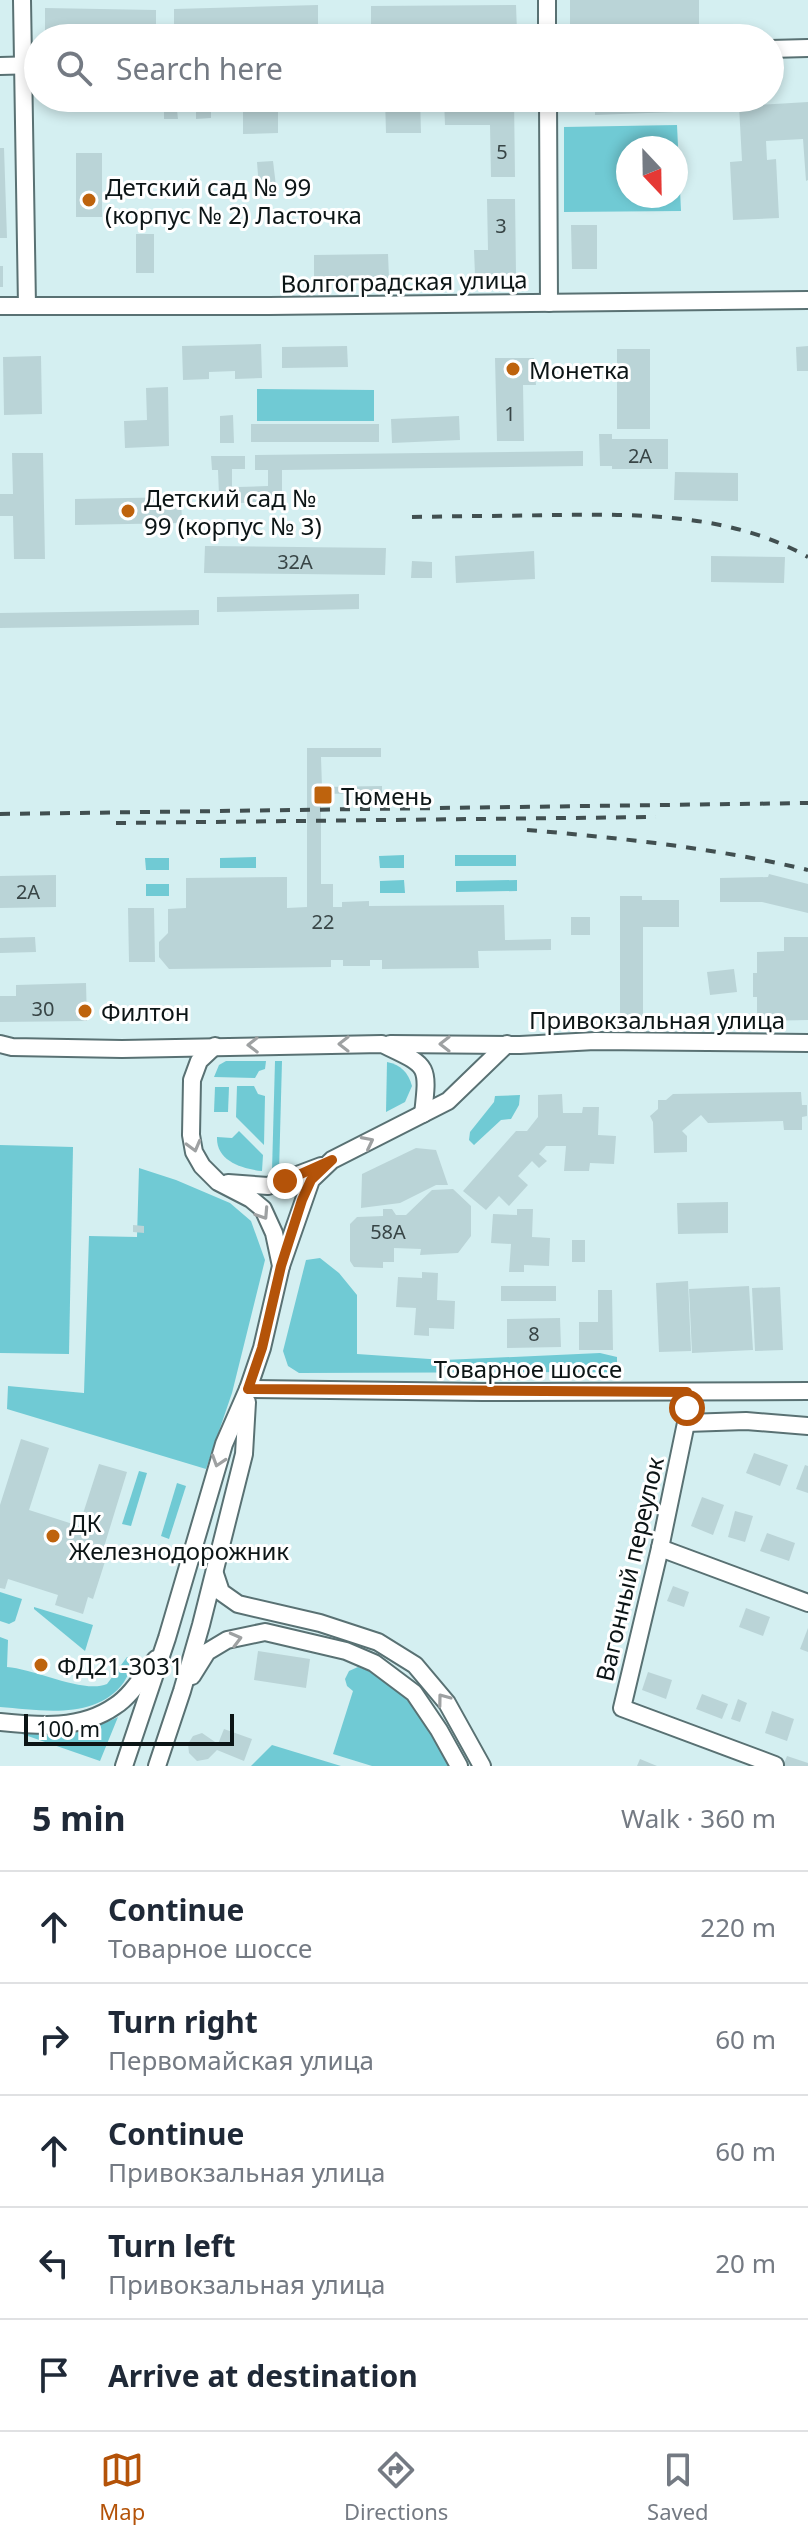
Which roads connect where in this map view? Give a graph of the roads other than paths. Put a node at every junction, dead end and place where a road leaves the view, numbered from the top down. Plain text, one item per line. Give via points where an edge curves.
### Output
1 (22, 0) edge
2 (547, 0) edge
3 (25, 24) edge
4 (547, 24) edge
5 (808, 48) edge
6 (784, 49) edge
7 (24, 65) edge
8 (0, 66) edge
9 (30, 112) edge
10 (548, 112) edge
11 (808, 300) edge
12 (549, 303) junction
13 (0, 306) edge
14 (27, 306) junction
15 (808, 1043) edge
16 (0, 1044) edge
17 (382, 1044) junction
18 (507, 1044) junction
19 (215, 1046) junction
20 (423, 1114) junction
21 (332, 1160) junction
22 (218, 1182) junction
23 (281, 1266) junction
24 (248, 1389) junction
25 (808, 1391) edge
26 (687, 1392) junction
27 (686, 1423) junction
28 (808, 1426) edge
29 (660, 1548) junction
30 (215, 1572) junction
31 (808, 1603) edge
32 (162, 1651) junction
33 (182, 1691) junction
34 (0, 1722) edge
35 (775, 1765) edge
36 (124, 1766) edge
37 (157, 1766) edge
38 (459, 1766) edge
39 (482, 1766) edge

1 - 3 street
2 - 4 street
5 - 6 street
7 - 8 street
9 - 14 street
10 - 12 street
11 - 12 street, Волгоградская улица
12 - 14 street, Волгоградская улица
13 - 14 street, Волгоградская улица
15 - 18 street, Привокзальная улица
16 - 19 street, Привокзальная улица
18 -> 17 street, Привокзальная улица
17 -> 19 street, Привокзальная улица
17 - 20 street, Привокзальная улица via 423,1068
18 - 20 street, Привокзальная улица via 448,1101
19 -> 22 street via 199,1061 192,1080 191,1135 202,1166
21 -> 20 street, Привокзальная улица
21 - 22 street, Привокзальная улица via 268,1186
21 - 23 street, Привокзальная улица via 311,1180
22 -> 23 street via 263,1209
23 - 24 street, Привокзальная улица
24 - 26 street, Товарное шоссе
24 - 30 street via 244,1454
24 -> 32 street via 224,1444
25 - 26 street, Товарное шоссе
26 - 27 street, Вагонный переулок
27 - 28 street
27 - 29 street, Вагонный переулок
29 - 31 street
29 - 35 street, Вагонный переулок via 622,1708
30 - 33 street
39 -> 30 street via 447,1703 415,1665 378,1642 238,1604 221,1592
32 - 34 street via 117,1705 87,1720 62,1725
32 - 36 street
33 - 37 street
33 -> 38 street via 207,1652 227,1640 265,1632 346,1651 374,1663 414,1693

